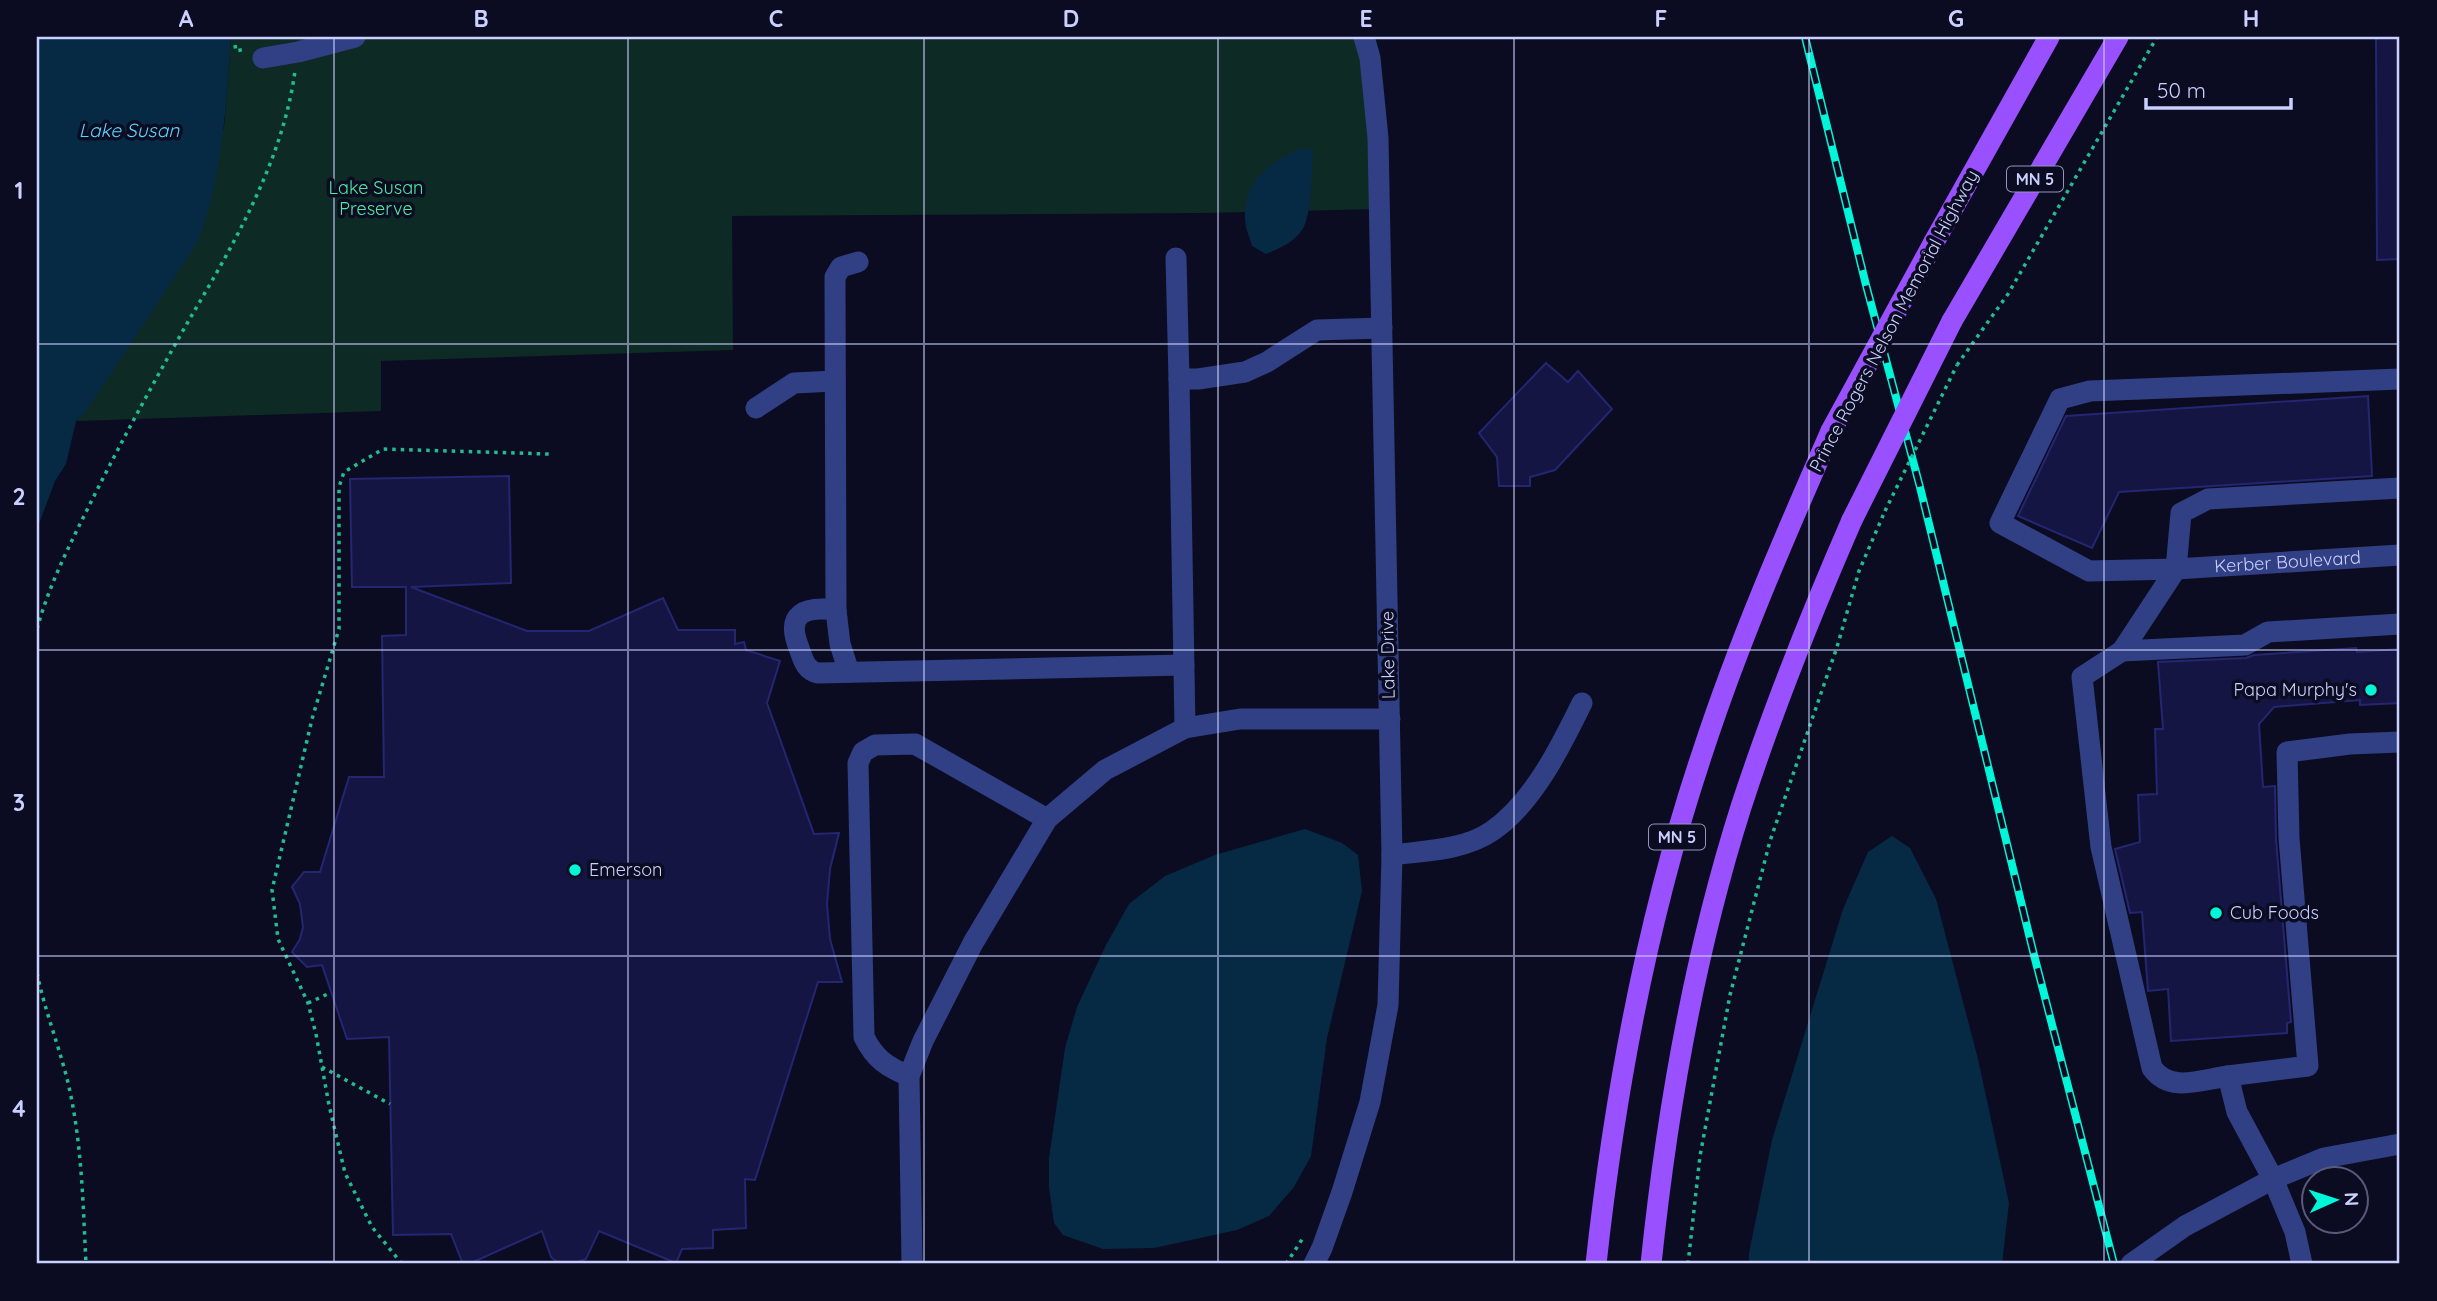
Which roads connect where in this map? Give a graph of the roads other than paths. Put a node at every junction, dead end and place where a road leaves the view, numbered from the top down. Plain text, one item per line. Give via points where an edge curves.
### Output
1 (355, 37) edge
2 (1364, 37) edge
3 (2049, 37) edge
4 (2118, 37) edge
5 (263, 58) dead end
6 (1177, 258) dead end
7 (858, 262) dead end
8 (1382, 327) junction
9 (1179, 379) junction
10 (2400, 379) edge
11 (835, 381) junction
12 (756, 408) dead end
13 (2400, 488) edge
14 (2400, 555) edge
15 (2176, 569) junction
16 (836, 610) junction
17 (2400, 624) edge
18 (2122, 651) junction
19 (1184, 666) junction
20 (849, 672) junction
21 (1582, 702) dead end
22 (1390, 719) junction
23 (1185, 728) junction
24 (2400, 742) edge
25 (1047, 819) junction
26 (1392, 855) junction
27 (909, 1076) junction
28 (2228, 1076) junction
29 (2400, 1144) edge
30 (2273, 1179) junction
31 (912, 1264) edge
32 (1314, 1264) edge
33 (1596, 1264) edge
34 (1651, 1264) edge
35 (2130, 1264) edge
36 (2302, 1264) edge

1 - 5 street
2 - 8 street, Lake Drive via 1378,138
3 - 33 main road, Prince Rogers Nelson Memorial Highway / MN 5, bridge via 1831,430 1735,660 1666,874 1631,1028
4 - 34 main road, MN 5, bridge via 1952,321 1852,520 1781,693 1726,860 1689,1011
6 - 9 street
7 - 11 street via 841,267 835,277
8 - 9 street via 1317,330 1245,372
8 - 22 street, Lake Drive
9 - 19 street
10 - 15 street, Kerber Boulevard via 2090,391 2060,399 2000,523 2090,571
11 - 12 street via 794,383
11 - 16 street
13 - 15 street via 2208,499 2181,513
14 - 15 street, Kerber Boulevard
15 - 18 street
16 - 20 street
16 - 20 street via 802,613 793,633 811,671
17 - 18 street via 2269,632 2245,645
18 - 28 street via 2082,677 2101,847 2152,1068 2160,1079 2172,1084
19 - 20 street
19 - 23 street
21 - 26 street via 1560,749 1520,804 1492,831 1467,842
22 - 23 street via 1240,719
22 - 26 street, Lake Drive
23 - 25 street via 1105,770
24 - 28 street via 2287,752 2289,838 2308,1066
25 - 27 street via 973,943
25 - 27 street via 915,744 875,745 863,752 858,763 863,1037 872,1053
26 - 32 street, Lake Drive via 1388,1005 1370,1102
27 - 31 street
28 - 30 street via 2237,1112
29 - 30 street via 2324,1158
30 - 35 street via 2185,1226
30 - 36 street via 2295,1231

